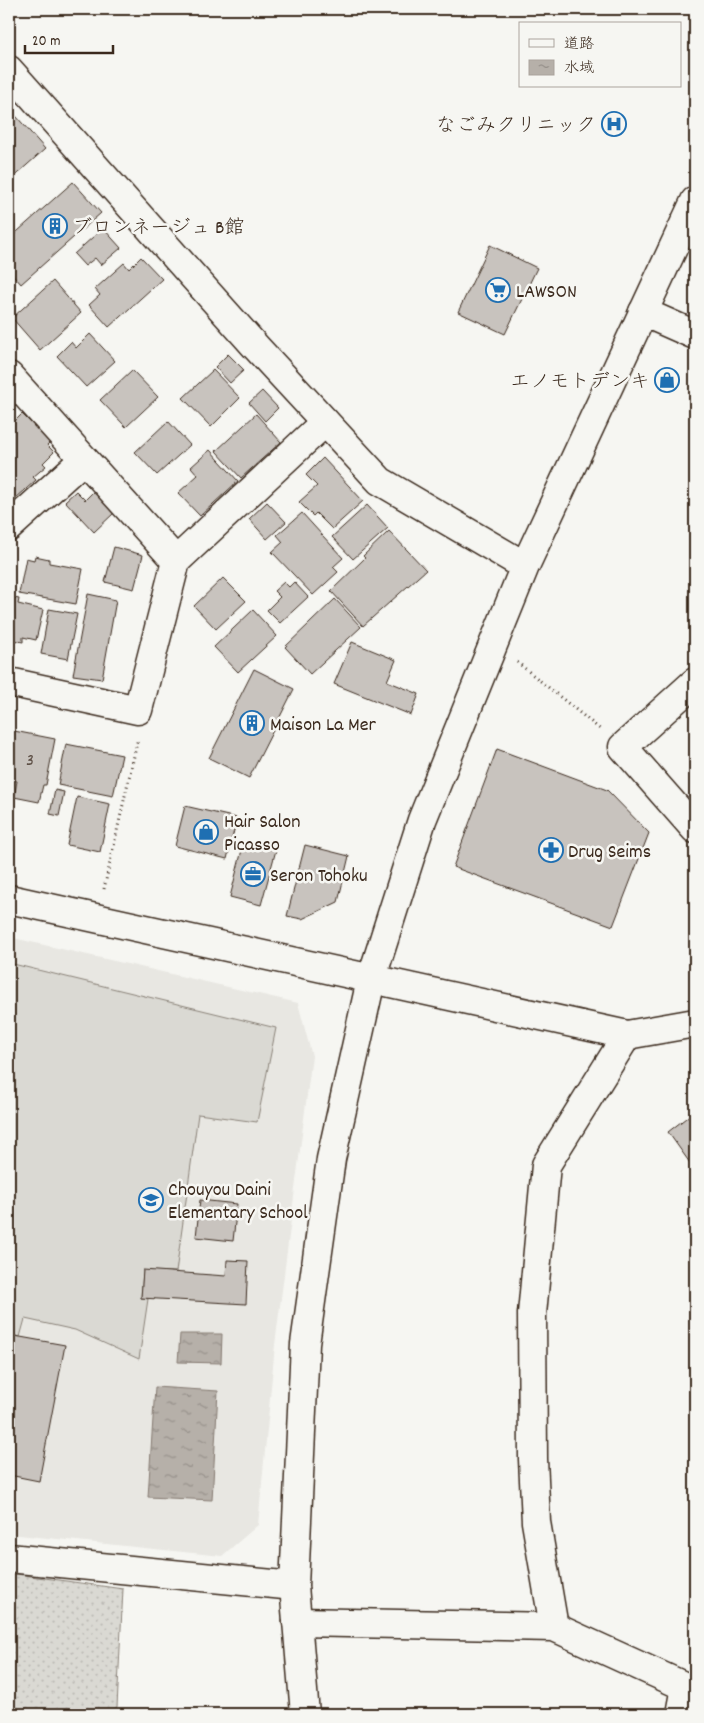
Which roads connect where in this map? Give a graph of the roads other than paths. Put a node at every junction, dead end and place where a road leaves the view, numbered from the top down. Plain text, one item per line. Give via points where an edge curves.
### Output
1 (9, 70) edge
2 (695, 201) edge
3 (643, 312) junction
4 (695, 335) edge
5 (9, 376) edge
6 (326, 422) junction
7 (84, 459) junction
8 (9, 527) edge
9 (176, 560) junction
10 (525, 566) junction
11 (9, 682) edge
12 (695, 682) edge
13 (695, 829) edge
14 (9, 899) edge
15 (371, 980) junction
16 (695, 1023) edge
17 (627, 1035) junction
18 (9, 1558) edge
19 (294, 1586) junction
20 (297, 1622) junction
21 (554, 1627) junction
22 (305, 1714) edge
23 (681, 1714) edge

1 - 6 street
2 - 3 street
3 - 4 street
3 - 10 street
5 - 7 street
6 - 9 street
6 - 10 street via 380,481
7 - 8 street
7 - 9 street
9 - 11 street via 138,710
10 - 15 street via 422,820
12 - 13 street via 623,748
14 - 15 street
15 - 17 street
15 - 19 street via 331,1159 305,1344
16 - 17 street
17 - 21 street via 546,1166 532,1314 533,1459 536,1522
18 - 19 street
19 - 20 street
20 - 21 street
20 - 22 street
21 - 23 street via 686,1687

